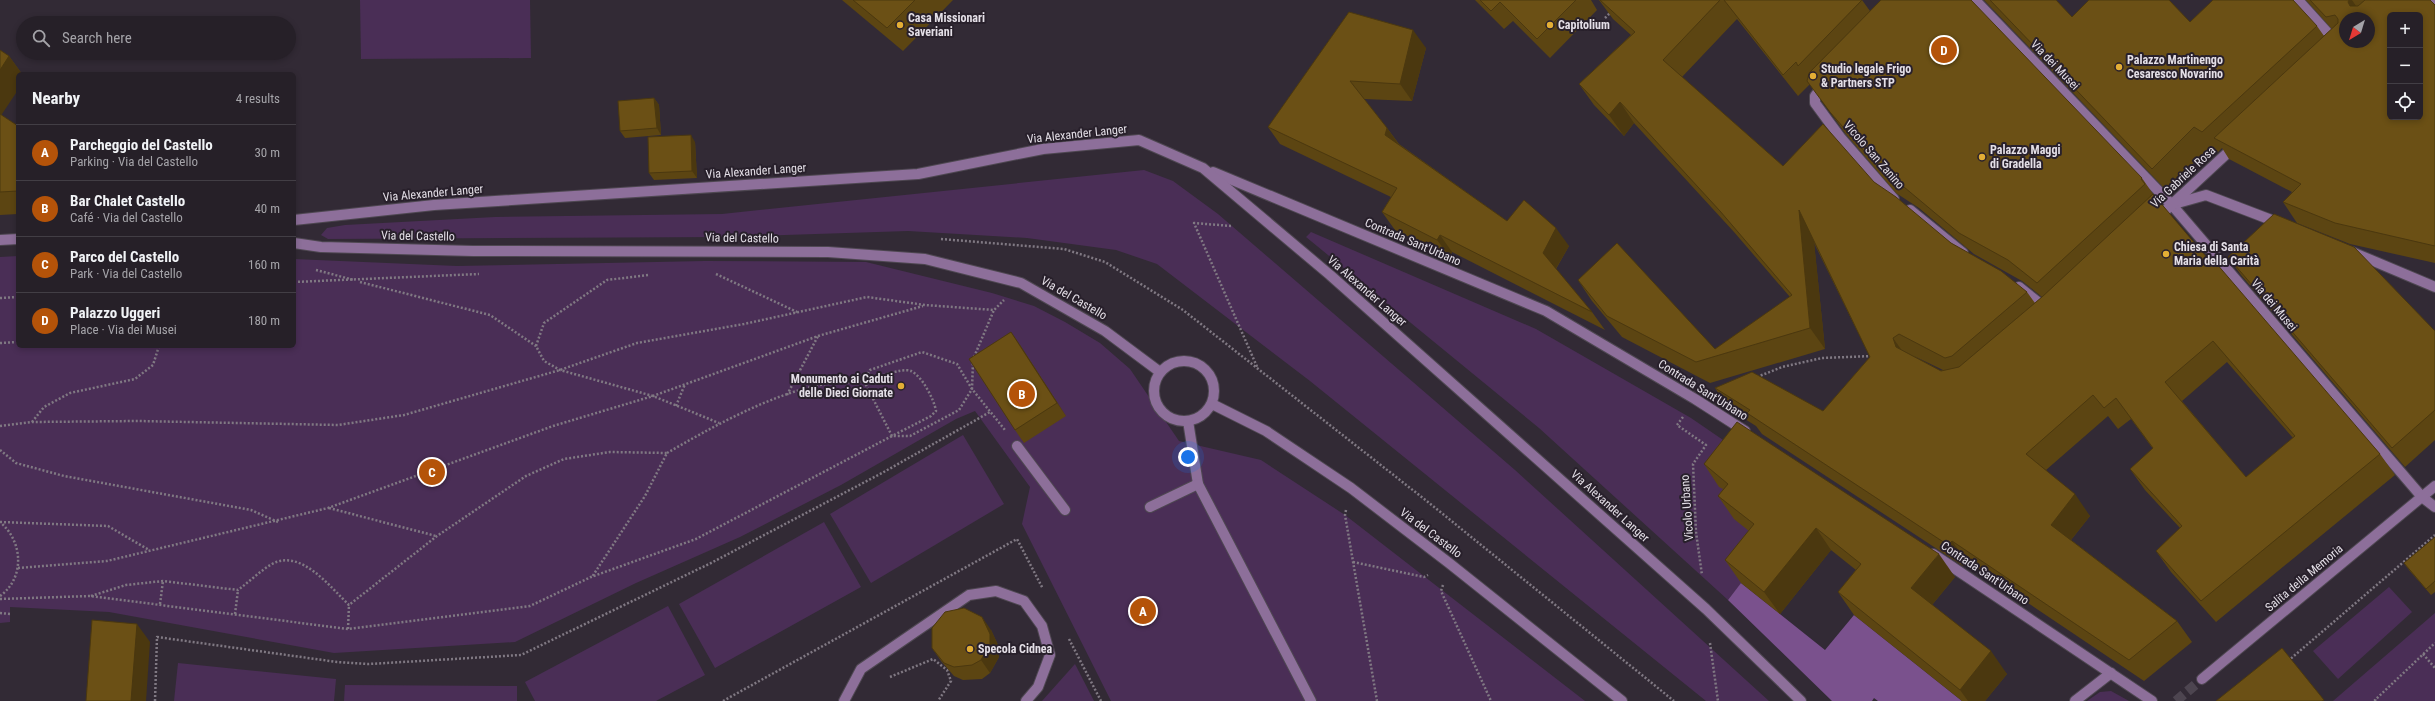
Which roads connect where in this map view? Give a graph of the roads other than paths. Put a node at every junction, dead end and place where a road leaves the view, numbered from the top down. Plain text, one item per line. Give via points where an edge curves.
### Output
1 (1975, 0) edge
2 (2298, 0) edge
3 (2431, 0) edge
4 (2435, 3) edge
5 (2339, 46) edge
6 (1834, 74) edge
7 (2242, 140) edge
8 (1203, 168) junction
9 (2172, 205) junction
10 (2160, 215) edge
11 (296, 220) edge
12 (2295, 229) edge
13 (16, 239) edge
14 (0, 240) edge
15 (296, 243) edge
16 (2345, 250) edge
17 (1970, 259) edge
18 (2007, 280) edge
19 (2435, 287) edge
20 (2052, 313) edge
21 (1160, 372) junction
22 (1212, 404) junction
23 (1188, 421) junction
24 (1755, 438) edge
25 (1017, 446) road end
26 (1198, 484) junction
27 (2435, 486) edge
28 (2422, 497) junction
29 (1150, 507) dead end
30 (2435, 507) edge
31 (1065, 510) dead end
32 (1922, 546) edge
33 (2111, 673) junction
34 (2202, 679) tunnel mouth
35 (844, 701) edge
36 (1026, 701) edge
37 (1311, 701) edge
38 (1622, 701) edge
39 (1801, 701) edge
40 (2076, 701) edge
41 (2152, 701) edge

1 - 9 street, Via dei Musei
2 - 5 street
3 - 4 street
6 - 17 street, Vicolo San Zanino via 1818,91 1815,103 1892,198 1915,213
7 - 9 street, Via Gabriele Rosa
8 - 11 street, Via Alexander Langer via 1139,140 1043,149 918,174 434,205
8 - 24 street, Contrada Sant'Urbano via 1546,312 1695,399
8 - 39 street, Via Alexander Langer via 1330,275 1706,609
9 - 10 street, Via Gabriele Rosa
9 - 12 street via 2206,195
9 - 28 street, Via dei Musei
13 - 14 street
15 - 21 street, Via del Castello via 321,247 473,251 828,252 925,259 1021,283 1105,332
16 - 19 street
18 - 20 street
21 - 22 street via 1170,364 1182,360 1194,362 1205,369 1212,379 1215,391
21 - 23 street via 1154,383 1157,406 1165,415 1176,420
22 - 23 street via 1206,413
22 - 38 street, Via del Castello via 1266,431 1351,488 1449,562
23 - 26 street
25 - 31 street
26 - 29 street
26 - 37 street
27 - 28 street, Salita della Memoria
28 - 30 street, Via dei Musei
28 - 34 street, Salita della Memoria
32 - 33 street, Contrada Sant'Urbano
33 - 40 street
33 - 41 street, Contrada Sant'Urbano
35 - 36 street via 861,669 970,595 996,591 1024,601 1042,626 1050,655 1038,686

